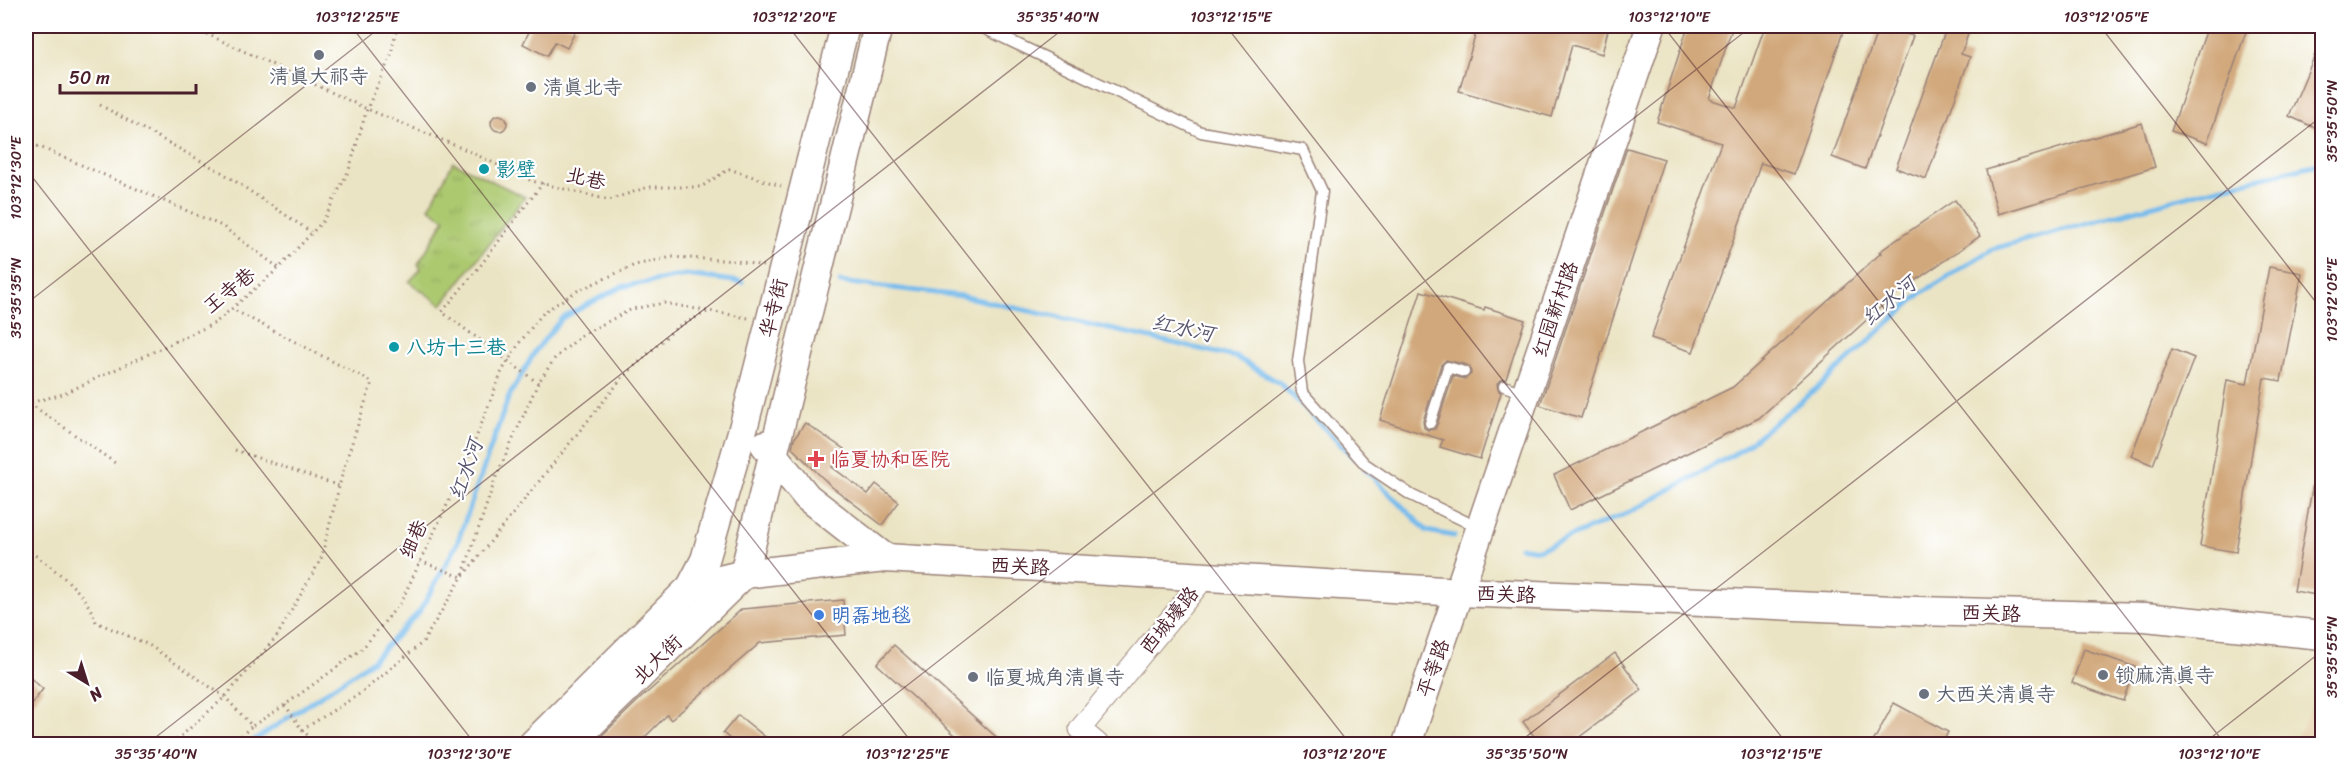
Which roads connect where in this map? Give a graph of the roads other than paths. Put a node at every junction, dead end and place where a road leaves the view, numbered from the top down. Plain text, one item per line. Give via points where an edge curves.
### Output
1 (845, 26) edge
2 (878, 26) edge
3 (979, 26) edge
4 (1651, 26) edge
5 (1464, 372) dead end
6 (1430, 423) dead end
7 (744, 424) junction
8 (773, 452) junction
9 (1481, 529) junction
10 (885, 558) junction
11 (744, 574) junction
12 (1205, 577) junction
13 (691, 586) junction
14 (1460, 592) junction
15 (2322, 635) edge
16 (533, 744) edge
17 (570, 744) edge
18 (1098, 744) edge
19 (1407, 744) edge

1 - 7 main road, 华寺街
2 - 8 main road, 华寺街
3 - 9 lane via 1201,132 1303,150 1322,191 1298,361 1302,392 1365,464 1411,495
4 - 9 main road, 红园新村路 via 1515,390
5 - 6 lane via 1448,367
7 - 8 main road
7 - 13 main road, 华寺街 via 705,561
8 - 10 main road via 807,497
8 - 11 main road, 华寺街
9 - 14 main road, 红园新村路
10 - 11 main road, 西关路
10 - 12 main road, 西关路
11 - 13 main road, 西关路
11 - 17 main road, 北大街
12 - 14 main road, 西关路
12 - 18 street, 西城壕路 via 1080,729
13 - 16 main road, 北大街
14 - 15 main road, 西关路 via 2145,617
14 - 19 main road, 平等路

